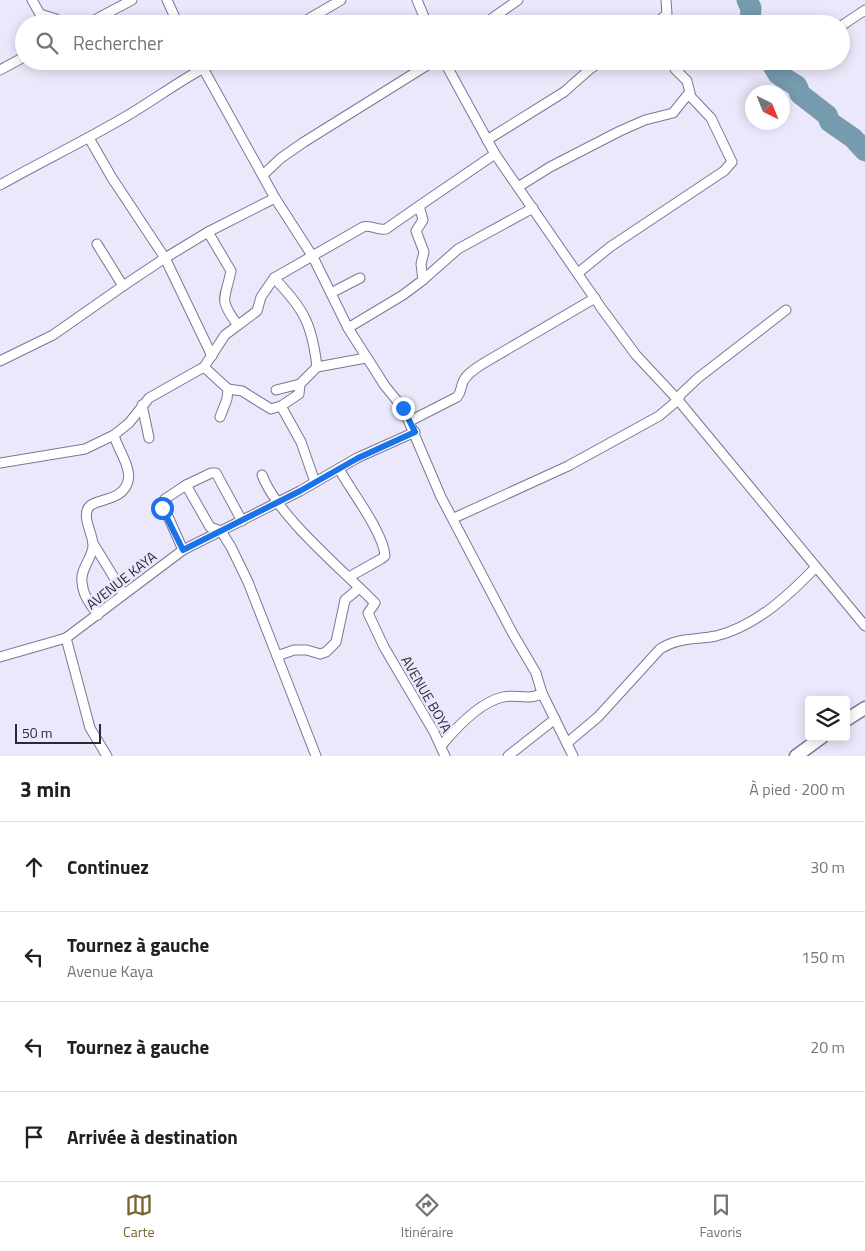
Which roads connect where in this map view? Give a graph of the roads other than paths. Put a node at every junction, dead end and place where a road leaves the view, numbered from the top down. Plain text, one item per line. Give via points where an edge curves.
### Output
1 (32, 0) edge
2 (132, 0) edge
3 (167, 0) edge
4 (341, 0) edge
5 (417, 0) edge
6 (518, 0) edge
7 (666, 0) edge
8 (865, 10) edge
9 (43, 15) edge
10 (104, 15) edge
11 (174, 15) edge
12 (315, 15) edge
13 (423, 15) edge
14 (497, 15) edge
15 (665, 15) edge
16 (850, 20) edge
17 (15, 62) edge
18 (0, 70) edge
19 (192, 70) edge
20 (203, 70) edge
21 (420, 70) edge
22 (449, 70) edge
23 (589, 70) edge
24 (676, 70) edge
25 (689, 93) junction
26 (88, 138) junction
27 (487, 140) junction
28 (495, 154) junction
29 (264, 174) junction
30 (0, 185) edge
31 (518, 187) junction
32 (275, 198) junction
33 (420, 206) junction
34 (532, 208) junction
35 (208, 232) junction
36 (98, 244) dead end
37 (165, 258) junction
38 (313, 258) junction
39 (578, 273) junction
40 (274, 278) junction
41 (360, 278) dead end
42 (424, 280) junction
43 (123, 286) junction
44 (331, 293) junction
45 (595, 298) junction
46 (786, 310) dead end
47 (237, 324) junction
48 (348, 328) junction
49 (212, 356) junction
50 (366, 358) junction
51 (0, 361) edge
52 (204, 366) junction
53 (317, 367) junction
54 (300, 384) junction
55 (228, 390) junction
56 (276, 390) dead end
57 (678, 400) junction
58 (142, 406) junction
59 (281, 406) junction
60 (220, 417) dead end
61 (410, 420) junction
62 (415, 432) junction
63 (114, 434) junction
64 (149, 438) dead end
65 (0, 463) edge
66 (339, 469) junction
67 (262, 475) dead end
68 (315, 482) junction
69 (186, 485) junction
70 (276, 502) junction
71 (454, 518) junction
72 (242, 521) junction
73 (231, 526) junction
74 (221, 531) junction
75 (93, 543) junction
76 (231, 547) junction
77 (183, 550) junction
78 (816, 567) junction
79 (349, 577) junction
80 (358, 589) junction
81 (124, 594) junction
82 (98, 616) junction
83 (865, 626) edge
84 (66, 638) junction
85 (277, 656) junction
86 (0, 657) edge
87 (542, 693) junction
88 (865, 708) edge
89 (850, 717) edge
90 (555, 719) junction
91 (817, 741) edge
92 (567, 743) junction
93 (441, 746) junction
94 (107, 756) edge
95 (316, 756) edge
96 (444, 756) edge
97 (508, 756) edge
98 (573, 756) edge
99 (796, 756) edge

1 - 9 street
2 - 10 street
3 - 11 street
4 - 12 street
5 - 13 street
6 - 14 street
7 - 15 street
8 - 16 street
17 - 18 street
19 - 26 street
20 - 29 street
21 - 29 street via 304,142
22 - 27 street
23 - 27 street via 564,92
24 - 25 street via 687,82
25 - 31 street via 673,113 620,131 550,166
25 - 39 street via 711,118 731,157 729,168 610,247
26 - 30 street
26 - 37 street
27 - 28 street
28 - 31 street
28 - 33 street
29 - 32 street
31 - 34 street
32 - 35 street
32 - 38 street
33 - 38 street via 386,229 363,227
33 - 42 street via 423,220 416,231 424,252 420,264
34 - 39 street
34 - 42 street via 458,249
35 - 37 street
35 - 47 street via 231,271 223,297 224,305
36 - 43 street
37 - 43 street
37 - 49 street
38 - 40 street
38 - 44 street
39 - 45 street
40 - 47 street via 261,297 257,311
40 - 53 street via 306,316
41 - 44 street
42 - 48 street
43 - 51 street via 52,335
44 - 48 street
45 - 57 street via 636,355
45 - 61 street via 484,363 467,376 456,397
46 - 57 street via 698,378
47 - 49 street via 217,345
48 - 50 street
49 - 52 street
50 - 53 street
50 - 61 street
52 - 55 street
52 - 58 street via 149,398
53 - 54 street
54 - 56 street
54 - 59 street via 299,394
55 - 59 street via 242,391 271,409
55 - 60 street
57 - 71 street via 659,416 568,466
57 - 78 street
58 - 63 street via 129,424
58 - 64 street
59 - 68 street via 301,442
61 - 62 street
62 - 66 street, AVENUE KAYA
62 - 71 street via 432,478
63 - 65 street via 85,449
63 - 75 street via 129,473 128,482 124,490 110,500 92,505 88,510
66 - 68 street, AVENUE KAYA
66 - 79 street via 375,530 385,556
67 - 70 street
68 - 70 street, AVENUE KAYA
69 - 72 street via 210,473 216,474
69 - 74 street via 210,527
69 - 77 street via 162,503
70 - 72 street, AVENUE KAYA
70 - 79 street
71 - 87 street via 536,673
72 - 73 street, AVENUE KAYA
73 - 74 street, AVENUE KAYA
73 - 76 street
74 - 76 street
74 - 77 street, AVENUE KAYA
75 - 81 street
75 - 82 street via 81,578 84,596
76 - 85 street
77 - 81 street, AVENUE KAYA
78 - 83 street
78 - 92 street via 747,626 714,636 670,643 660,649 598,717
79 - 80 street
80 - 85 street via 345,600 336,642 326,652 294,650
80 - 93 street, AVENUE BOYA via 375,603 368,613
81 - 82 street, AVENUE KAYA
82 - 84 street, AVENUE KAYA
84 - 86 street, AVENUE KAYA
84 - 94 street via 90,728
85 - 95 street
87 - 90 street
87 - 93 street via 495,700 461,724
88 - 89 street
90 - 92 street
90 - 97 street
91 - 99 street
92 - 98 street
93 - 96 street, AVENUE BOYA

